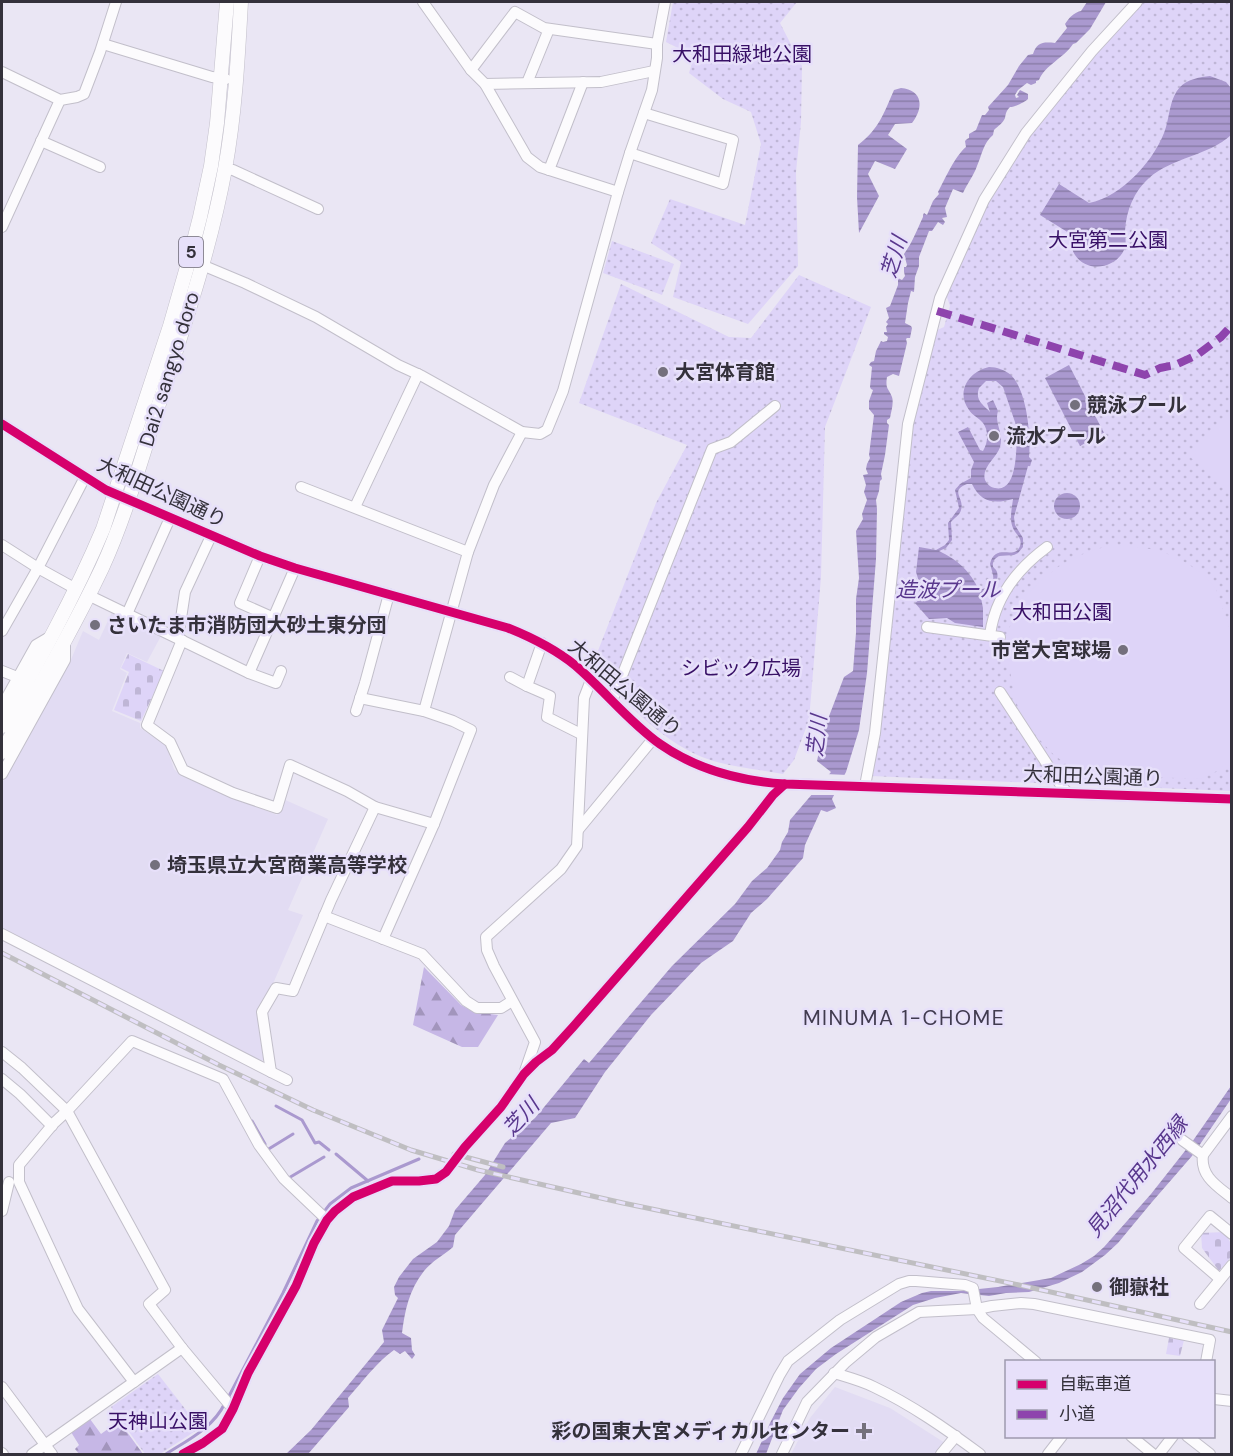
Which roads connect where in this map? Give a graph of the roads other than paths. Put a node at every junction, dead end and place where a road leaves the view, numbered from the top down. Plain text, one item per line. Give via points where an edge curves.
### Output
1 (116, 2) edge
2 (227, 2) edge
3 (241, 2) edge
4 (423, 2) edge
5 (665, 2) edge
6 (1137, 2) edge
7 (549, 29) junction
8 (103, 44) junction
9 (657, 44) junction
10 (471, 70) junction
11 (654, 71) junction
12 (2, 72) edge
13 (229, 79) junction
14 (584, 82) junction
15 (526, 83) junction
16 (485, 84) junction
17 (60, 100) junction
18 (644, 113) junction
19 (41, 141) junction
20 (630, 153) junction
21 (100, 167) dead end
22 (225, 169) junction
23 (549, 170) junction
24 (618, 192) junction
25 (318, 209) dead end
26 (2, 227) edge
27 (202, 265) junction
28 (418, 374) junction
29 (775, 406) dead end
30 (2, 424) edge
31 (522, 432) junction
32 (85, 477) junction
33 (301, 487) dead end
34 (122, 497) junction
35 (355, 507) junction
36 (170, 518) junction
37 (211, 536) junction
38 (2, 545) edge
39 (1047, 547) dead end
40 (468, 552) junction
41 (260, 556) junction
42 (38, 568) junction
43 (295, 568) junction
44 (82, 592) junction
45 (389, 594) junction
46 (451, 612) junction
47 (127, 614) junction
48 (274, 618) junction
49 (927, 627) dead end
50 (2, 631) edge
51 (59, 637) junction
52 (180, 639) junction
53 (542, 643) junction
54 (2, 671) edge
55 (281, 672) dead end
56 (249, 673) junction
57 (510, 676) dead end
58 (17, 677) junction
59 (591, 680) junction
60 (527, 686) junction
61 (1000, 692) dead end
62 (360, 698) junction
63 (612, 702) junction
64 (2, 706) edge
65 (356, 711) dead end
66 (424, 711) junction
67 (2, 726) edge
68 (582, 735) junction
69 (653, 739) junction
70 (3, 749) edge
71 (2, 774) edge
72 (785, 784) junction
73 (861, 786) junction
74 (1067, 792) junction
75 (1232, 799) edge
76 (375, 807) junction
77 (434, 824) junction
78 (578, 831) junction
79 (324, 916) junction
80 (2, 934) edge
81 (383, 939) junction
82 (512, 1001) junction
83 (535, 1042) junction
84 (552, 1050) junction
85 (2, 1052) edge
86 (271, 1072) junction
87 (524, 1074) junction
88 (2, 1079) edge
89 (288, 1080) dead end
90 (67, 1111) junction
91 (1232, 1116) edge
92 (52, 1126) junction
93 (1185, 1142) dead end
94 (465, 1147) tunnel mouth
95 (1202, 1154) junction
96 (446, 1172) tunnel mouth
97 (10, 1180) edge
98 (1232, 1198) edge
99 (2, 1211) edge
100 (327, 1220) junction
101 (1232, 1234) edge
102 (1232, 1265) edge
103 (1220, 1279) junction
104 (1200, 1304) dead end
105 (977, 1307) junction
106 (182, 1348) junction
107 (1034, 1360) edge
108 (1206, 1360) edge
109 (834, 1373) junction
110 (134, 1382) junction
111 (2, 1388) edge
112 (1215, 1399) edge
113 (1232, 1401) edge
114 (234, 1409) junction
115 (956, 1436) junction
116 (1061, 1438) edge
117 (1132, 1438) edge
118 (1172, 1438) edge
119 (1188, 1438) edge
120 (45, 1445) junction
121 (32, 1455) edge
122 (52, 1455) edge
123 (183, 1455) edge
124 (741, 1455) edge
125 (782, 1455) edge
126 (941, 1455) edge
127 (980, 1455) edge
128 (1048, 1455) edge
129 (1153, 1455) edge
130 (1160, 1455) edge
131 (1210, 1455) edge

1 - 8 street
2 - 13 main road, Dai2 sangyo doro / 5
3 - 13 main road, Dai2 sangyo doro / 5
4 - 10 street
5 - 9 street
6 - 73 street via 1026,133 984,200 940,298 908,424 875,733
7 - 9 street
7 - 10 street via 515,12
7 - 15 street
8 - 13 street
8 - 17 street via 84,94
9 - 11 street
10 - 16 street
11 - 14 street
11 - 18 street
12 - 17 street
13 - 22 main road, Dai2 sangyo doro / 5
13 - 34 main road, Dai2 sangyo doro / 5 via 189,260
14 - 15 street
14 - 23 street
15 - 16 street
16 - 23 street via 527,157
17 - 19 street
18 - 20 street
18 - 20 street via 733,140 723,184
19 - 21 street
19 - 26 street
20 - 24 street
22 - 25 street
22 - 27 main road, Dai2 sangyo doro / 5
23 - 24 street
24 - 31 street via 563,391 547,430 540,435
27 - 28 street via 316,317
27 - 34 main road, Dai2 sangyo doro / 5
28 - 31 street
28 - 35 street
29 - 63 street via 731,442 712,449
30 - 32 street, 大和田公園通り
31 - 40 street via 494,485
32 - 34 street, 大和田公園通り
32 - 42 street
33 - 35 street
34 - 36 street, 大和田公園通り
34 - 44 main road, Dai2 sangyo doro / 5 via 103,529
35 - 40 street
36 - 37 street, 大和田公園通り
36 - 47 street
37 - 41 street, 大和田公園通り
37 - 52 street via 185,592
38 - 42 street
39 - 49 street via 1023,567 1004,592 992,622 995,636
40 - 46 street
41 - 43 street, 大和田公園通り
41 - 48 street via 240,603
42 - 44 street
42 - 50 street
43 - 45 street, 大和田公園通り
43 - 48 street
44 - 47 street
44 - 51 main road, Dai2 sangyo doro / 5
45 - 46 street, 大和田公園通り
45 - 62 street
46 - 53 street, 大和田公園通り via 508,628
46 - 66 street
47 - 52 street
48 - 56 street
51 - 58 street via 36,645
51 - 67 main road, Dai2 sangyo doro / 5
51 - 70 main road, Dai2 sangyo doro / 5
51 - 71 street via 65,660
52 - 56 street
52 - 76 street via 147,725 170,741 183,770 277,808 290,765
53 - 59 street, 大和田公園通り
53 - 60 street
54 - 58 street
55 - 56 street via 276,683
57 - 60 street
58 - 64 street
59 - 63 street, 大和田公園通り
59 - 68 street via 584,698
60 - 68 street via 550,696 547,717
61 - 74 street
62 - 65 street
62 - 66 street
63 - 69 street, 大和田公園通り
66 - 77 street via 471,730
68 - 78 street
69 - 72 street, 大和田公園通り via 711,770 746,780
69 - 78 street
72 - 73 street, 大和田公園通り
72 - 84 street
73 - 74 street, 大和田公園通り
74 - 75 street, 大和田公園通り
76 - 77 street
76 - 79 street
77 - 81 street
78 - 82 street via 577,846 561,869 486,937 487,950
79 - 81 street
79 - 86 street via 293,992 276,988 262,1012
80 - 86 street
81 - 82 street via 423,954 477,1008 501,1008
82 - 83 street
83 - 84 street
83 - 87 street
84 - 87 street
85 - 90 street
86 - 89 street
87 - 94 street
88 - 92 street
90 - 92 street
90 - 100 street via 132,1041 223,1079 259,1145 284,1179
90 - 106 street via 165,1290 149,1304
91 - 95 street
92 - 97 street
93 - 95 street
95 - 98 street via 1207,1177
96 - 100 street via 436,1179 392,1181 353,1197
97 - 99 street
97 - 110 street via 78,1309
100 - 114 street via 248,1373
101 - 103 street via 1210,1216 1184,1248
102 - 103 street
103 - 104 street
105 - 107 street via 983,1318
105 - 108 street via 1034,1304 1210,1340
105 - 109 street via 919,1312 876,1336
105 - 124 street via 973,1288 909,1281 840,1320 788,1361
106 - 110 street
106 - 114 street
109 - 115 street via 872,1385
109 - 125 street via 807,1402
110 - 120 street
111 - 120 street
112 - 113 street
114 - 123 street via 222,1429
115 - 126 street
115 - 127 street
116 - 128 street
117 - 129 street
118 - 130 street
119 - 131 street
120 - 121 street
120 - 122 street

